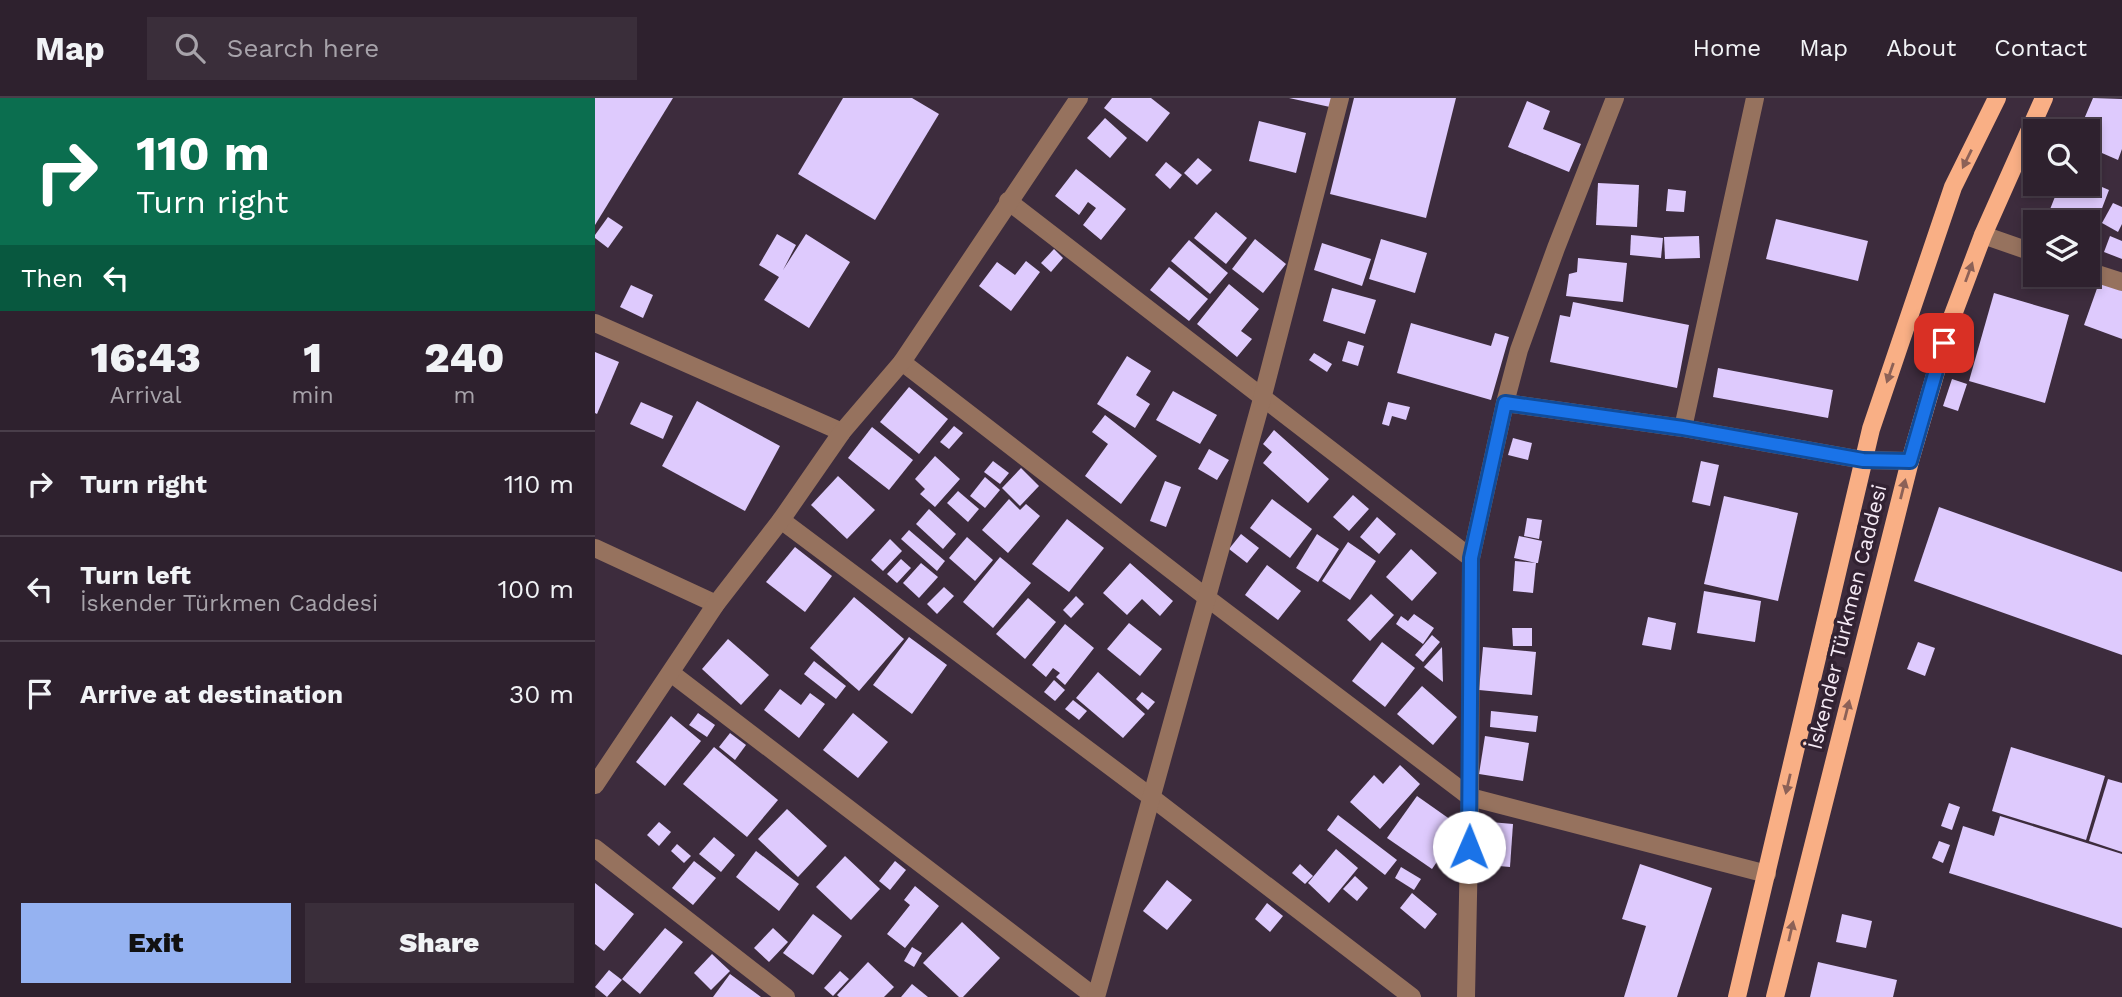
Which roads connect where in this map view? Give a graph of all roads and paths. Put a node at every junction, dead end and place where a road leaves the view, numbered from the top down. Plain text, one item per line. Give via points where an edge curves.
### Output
1 (1079, 98) edge
2 (1340, 98) edge
3 (1615, 98) edge
4 (1755, 98) edge
5 (1997, 98) edge
6 (2044, 98) edge
7 (1008, 201) junction
8 (1983, 235) junction
9 (2023, 249) edge
10 (2100, 275) edge
11 (2122, 282) edge
12 (595, 323) edge
13 (902, 362) junction
14 (1262, 399) junction
15 (1505, 403) junction
16 (1683, 428) junction
17 (842, 432) junction
18 (1863, 460) junction
19 (1910, 461) junction
20 (781, 520) junction
21 (595, 548) edge
22 (1471, 558) junction
23 (1206, 597) junction
24 (716, 604) junction
25 (671, 674) junction
26 (595, 785) edge
27 (1151, 797) junction
28 (1470, 797) junction
29 (595, 848) edge
30 (1767, 874) junction
31 (786, 997) edge
32 (1096, 997) edge
33 (1412, 997) edge
34 (1467, 997) edge
35 (1737, 997) edge
36 (1776, 997) edge

1 - 7 street
2 - 14 street
3 - 15 street via 1519,350
4 - 16 street
5 -> 18 main road, İskender Türkmen Caddesi via 1953,187
6 - 8 main road, İskender Türkmen Caddesi
7 - 13 street
7 - 14 street
8 - 9 street
19 -> 8 main road, İskender Türkmen Caddesi via 1951,320
10 - 11 street
12 - 17 street
13 - 17 street
13 - 23 street
14 - 22 street
14 - 23 street
15 - 16 street
15 - 22 street
16 - 18 street
17 - 20 street
18 - 19 street
18 -> 30 main road, İskender Türkmen Caddesi
36 -> 19 main road, İskender Türkmen Caddesi
20 - 24 street
20 - 27 street
21 - 24 street
22 - 28 street
23 - 27 street
23 - 28 street
24 - 25 street
25 - 26 street
25 - 32 street
27 - 32 street
27 - 33 street
28 - 30 street
28 - 34 street
29 - 31 street
30 - 35 main road, İskender Türkmen Caddesi

